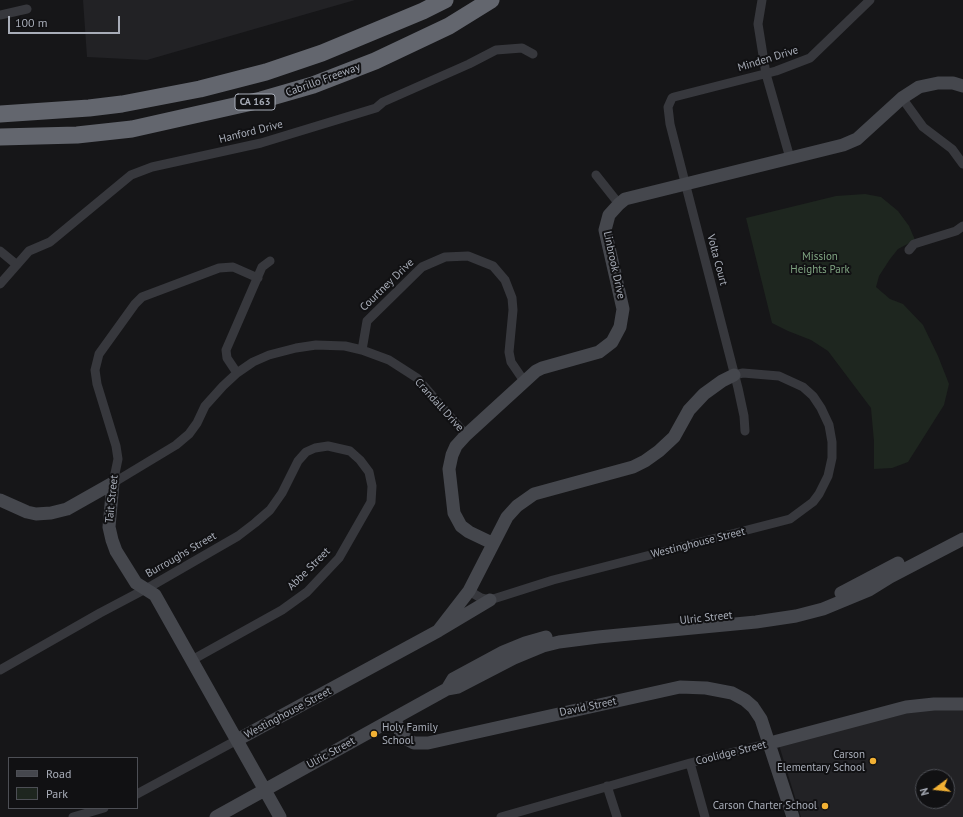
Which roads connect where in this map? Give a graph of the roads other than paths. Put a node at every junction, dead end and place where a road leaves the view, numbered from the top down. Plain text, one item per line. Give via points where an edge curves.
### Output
1 (445, 0) edge
2 (491, 0) edge
3 (762, 0) edge
4 (870, 0) edge
5 (27, 9) dead end
6 (0, 15) edge
7 (533, 54) dead end
8 (766, 74) junction
9 (963, 86) edge
10 (674, 97) joint
11 (902, 98) junction
12 (0, 114) edge
13 (0, 137) edge
14 (790, 158) junction
15 (963, 164) edge
16 (596, 175) dead end
17 (685, 185) junction
18 (619, 204) junction
19 (963, 226) edge
20 (908, 250) dead end
21 (0, 251) edge
22 (270, 261) dead end
23 (16, 265) junction
24 (258, 278) junction
25 (0, 284) edge
26 (362, 350) junction
27 (237, 373) junction
28 (734, 375) junction
29 (524, 381) junction
30 (745, 431) dead end
31 (466, 435) junction
32 (350, 451) joint
33 (113, 483) junction
34 (0, 500) edge
35 (963, 530) edge
36 (963, 539) edge
37 (492, 543) junction
38 (146, 589) junction
39 (469, 591) junction
40 (490, 600) junction
41 (438, 631) junction
42 (192, 660) junction
43 (0, 670) edge
44 (447, 689) junction
45 (963, 704) edge
46 (394, 718) junction
47 (237, 740) junction
48 (770, 743) junction
49 (690, 763) junction
50 (607, 786) junction
51 (265, 790) junction
52 (138, 793) edge
53 (101, 809) edge
54 (528, 813) edge
55 (73, 817) edge
56 (216, 817) edge
57 (280, 817) edge
58 (501, 817) edge
59 (617, 817) edge
60 (705, 817) edge
61 (793, 817) edge

1 - 12 highway, CA 163 via 322,53 220,84 122,104 54,112
2 - 13 highway, Cabrillo Freeway / CA 163 via 449,26 375,61 313,85 261,100 132,129 77,135
3 - 8 street via 758,24
4 - 8 street, Minden Drive via 810,58
5 - 6 street
7 - 23 street, Hanford Drive via 522,48 496,50 383,102 376,108 261,143 152,167 130,175 50,242 29,250
8 - 10 street, Minden Drive
8 - 14 street
9 - 11 street via 938,83 919,87
10 - 17 street, Volta Court via 668,107 670,124
11 - 14 street via 857,139
11 - 15 street via 923,127 952,149
14 - 17 street
16 - 18 street
17 - 18 street via 625,199
17 - 28 street, Volta Court
18 - 29 street, Linbrook Drive via 609,215 605,230 623,309 620,327 612,342 599,352 542,368
19 - 20 street via 914,244
21 - 23 street
22 - 24 street via 262,267
23 - 25 street, Hanford Drive
24 - 27 street via 226,350 227,358
24 - 33 street, Tait Street via 233,267 219,268 142,297 99,354 95,370 97,384 118,459
26 - 27 street, Crandall Drive via 345,346 316,345 296,348 268,355
26 - 29 street, Courtney Drive via 367,321 422,267 445,256 468,256 493,266 505,280 512,298 513,310 509,352 511,362
26 - 31 street, Crandall Drive via 389,360 417,378
27 - 33 street, Crandall Drive via 205,406 189,434
28 - 30 street, Volta Court
28 - 37 street via 704,394 689,410 674,437 645,461 633,467 534,494 507,517
28 - 40 street, Westinghouse Street via 743,373 779,376 803,387 821,408 829,425 832,448 828,476 813,502 790,519 553,580
29 - 31 street, Linbrook Drive
31 - 37 street, Linbrook Drive via 456,446 449,469 454,513 461,526
32 - 38 street, Burroughs Street via 328,446 306,452 298,461 270,510 255,524
32 - 42 street, Abbe Street via 369,472 372,486 371,502 339,558 307,592 282,610
33 - 34 street, Crandall Drive via 67,509 51,513 27,512
33 - 38 street, Tait Street via 109,527 112,540 118,555 136,583
35 - 44 street, Ulric Street via 828,599 806,606 552,635 503,652 453,679
36 - 44 street, Ulric Street via 869,590 823,609 756,622 559,642 514,658 458,687
37 - 39 street
38 - 42 street, Tait Street via 155,595
38 - 43 street, Burroughs Street
39 - 40 street via 480,598
39 - 41 street
40 - 41 street, Westinghouse Street
41 - 47 street, Westinghouse Street
42 - 47 street, Tait Street
44 - 46 street, Ulric Street
45 - 48 street, Coolidge Street via 906,707
46 - 48 street, David Street via 403,737 414,743 428,743 680,687 706,688 732,693 745,700 761,719
46 - 51 street, Ulric Street
47 - 51 street, Tait Street
47 - 52 street, Westinghouse Street
48 - 49 street, Coolidge Street
48 - 61 street, David Street
49 - 50 street, Coolidge Street
49 - 60 street
50 - 54 street, Coolidge Street
50 - 59 street
51 - 56 street, Ulric Street
51 - 57 street, Tait Street
53 - 55 street
54 - 58 street, Coolidge Street

